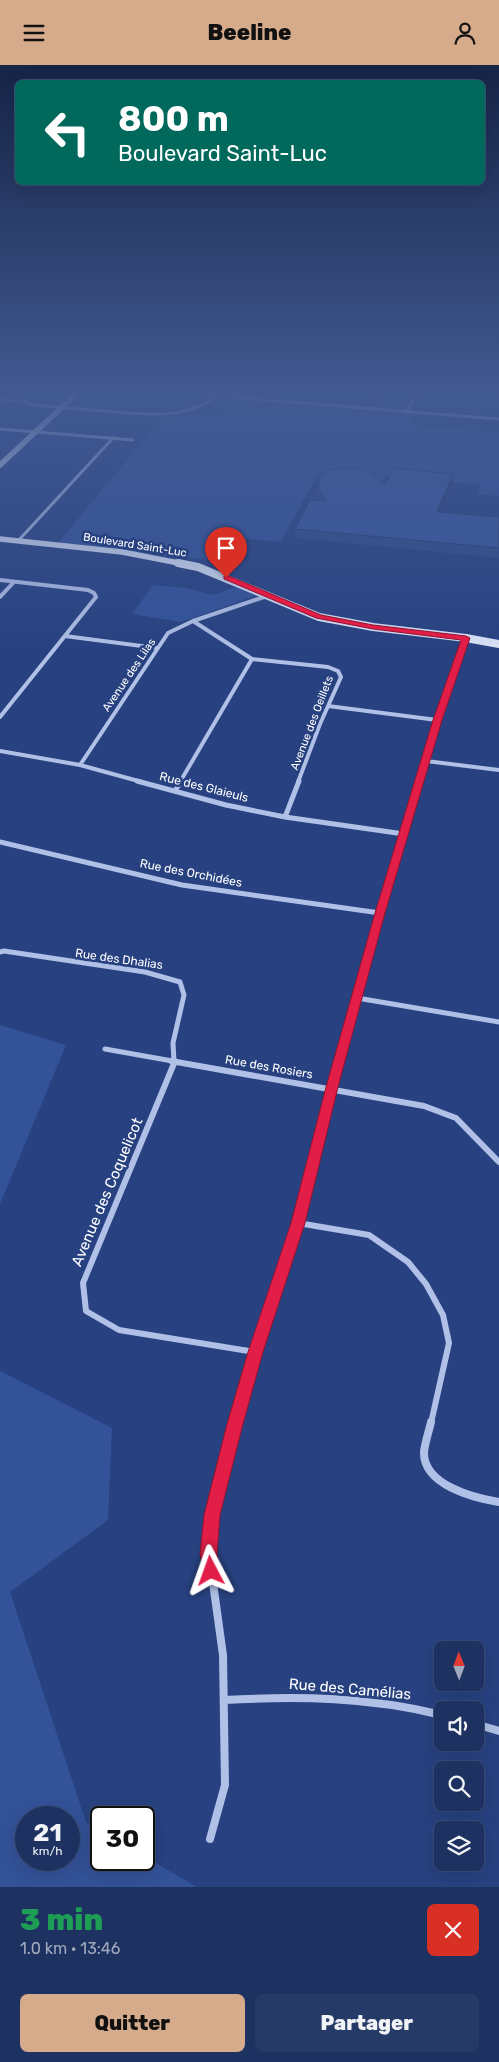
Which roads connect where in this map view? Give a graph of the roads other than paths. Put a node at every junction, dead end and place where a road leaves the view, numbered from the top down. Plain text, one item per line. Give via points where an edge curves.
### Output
1 (74, 480) edge
2 (0, 539) edge
3 (18, 541) junction
4 (0, 580) edge
5 (14, 582) junction
6 (267, 595) junction
7 (0, 597) edge
8 (193, 621) junction
9 (65, 637) junction
10 (466, 638) junction
11 (499, 638) edge
12 (499, 644) edge
13 (157, 648) junction
14 (252, 659) junction
15 (328, 706) junction
16 (0, 717) edge
17 (437, 720) junction
18 (0, 751) edge
19 (426, 761) junction
20 (80, 765) junction
21 (499, 770) edge
22 (175, 791) junction
23 (285, 817) junction
24 (404, 834) junction
25 (0, 841) edge
26 (380, 913) junction
27 (0, 945) edge
28 (2, 951) edge
29 (357, 998) junction
30 (499, 1022) edge
31 (105, 1049) dead end
32 (175, 1060) junction
33 (332, 1089) junction
34 (499, 1162) edge
35 (298, 1223) junction
36 (256, 1352) junction
37 (499, 1502) edge
38 (225, 1700) junction
39 (434, 1713) edge
40 (484, 1727) edge
41 (499, 1731) edge
42 (210, 1839) dead end

1 - 3 street
2 - 3 street, Boulevard Saint-Luc
3 - 6 street, Boulevard Saint-Luc via 122,552 198,567
4 - 5 street
5 - 7 street
5 - 9 street via 94,593 96,597
6 - 8 street, Avenue des Lilas
6 - 10 street, Boulevard Saint-Luc via 319,617
8 - 13 street, Avenue des Lilas via 168,633
8 - 14 street, Avenue des Oeillets
9 - 13 street
9 - 16 street
10 - 11 street, Boulevard Saint-Luc
10 - 12 street, Boulevard Saint-Luc
10 - 17 street
13 - 20 street, Avenue des Lilas
14 - 15 street, Avenue des Oeillets via 328,667 338,671 341,677
14 - 22 street
15 - 17 street
15 - 23 street, Avenue des Oeillets
17 - 19 street
18 - 20 street, Rue des Glaieuls
19 - 21 street
19 - 24 street
20 - 22 street, Rue des Glaieuls
22 - 23 street, Rue des Glaieuls
23 - 24 street, Rue des Glaieuls
24 - 26 street
25 - 26 street, Rue des Orchidées via 182,885
26 - 29 street
27 - 28 street, Rue des Dhalias
28 - 32 street, Rue des Dhalias via 164,975 180,982 184,995 173,1043
29 - 30 street
29 - 33 street
31 - 32 street, Rue des Rosiers
32 - 33 street, Rue des Rosiers
32 - 36 street, Avenue des Coquelicot via 83,1283 86,1311 119,1330
33 - 34 street, Rue des Rosiers via 424,1106 456,1118
33 - 35 street
35 - 36 street
35 - 37 street via 369,1235 408,1262 426,1284 443,1315 449,1343 424,1453 425,1463 453,1490
36 - 38 street via 212,1515 209,1554 224,1655
38 - 39 street, Rue des Camélias via 319,1697 372,1701
38 - 42 street via 225,1785
40 - 41 street

